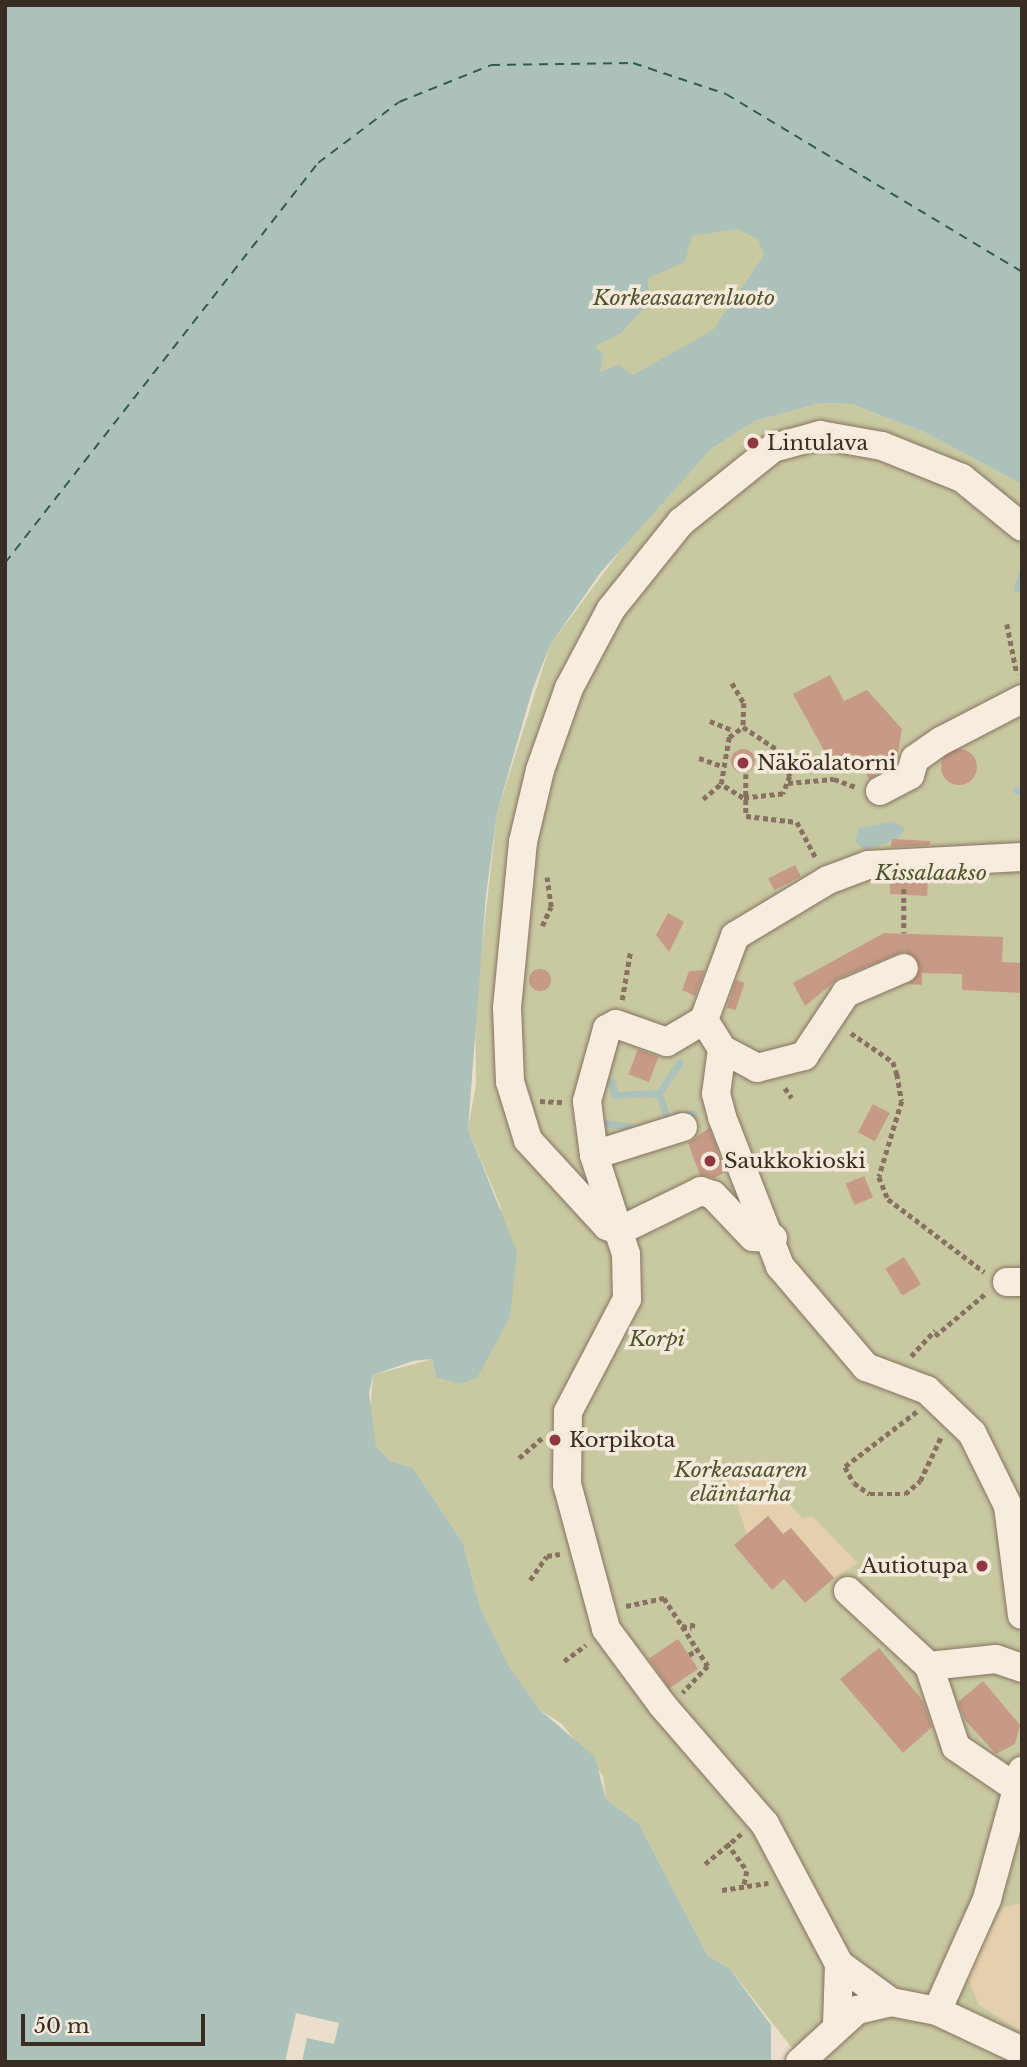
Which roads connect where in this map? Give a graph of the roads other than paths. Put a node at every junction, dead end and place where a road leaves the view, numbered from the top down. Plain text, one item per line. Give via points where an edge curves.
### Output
1 (1022, 527) edge
2 (1022, 699) edge
3 (880, 791) road end
4 (1022, 857) edge
5 (904, 968) dead end
6 (704, 1020) junction
7 (723, 1049) junction
8 (683, 1127) dead end
9 (594, 1155) junction
10 (619, 1231) junction
11 (773, 1238) junction
12 (848, 1591) dead end
13 (1022, 1615) edge
14 (929, 1666) junction
15 (1022, 1668) edge
16 (1019, 1792) edge
17 (839, 1964) junction
18 (891, 2003) junction
19 (937, 2011) junction
20 (837, 2025) junction
21 (1022, 2051) edge
22 (800, 2062) edge

1 - 10 lane via 962,478 925,461 849,438 793,440 746,464 681,522 611,609 585,653 528,808 506,1051 528,1140 607,1226
2 - 3 lane via 941,741 915,760 910,775
4 - 6 lane via 897,865 839,875 734,936
5 - 7 lane via 846,993 804,1056 757,1068
6 - 7 lane
6 - 9 lane via 667,1042 620,1026 607,1029 591,1083
7 - 11 lane via 716,1094 722,1117
8 - 9 lane
9 - 10 lane
10 - 11 lane via 701,1191 713,1195 753,1237
10 - 17 lane via 627,1299 567,1418 567,1484 582,1550 614,1644 763,1821
11 - 13 lane via 780,1266 866,1367 944,1406 972,1433 1008,1506
12 - 14 lane
14 - 15 lane via 996,1659
14 - 16 lane via 956,1747
16 - 19 lane via 987,1899
17 - 18 lane
17 - 20 lane
18 - 19 lane
18 - 20 lane via 857,2010
19 - 21 lane
20 - 22 lane

